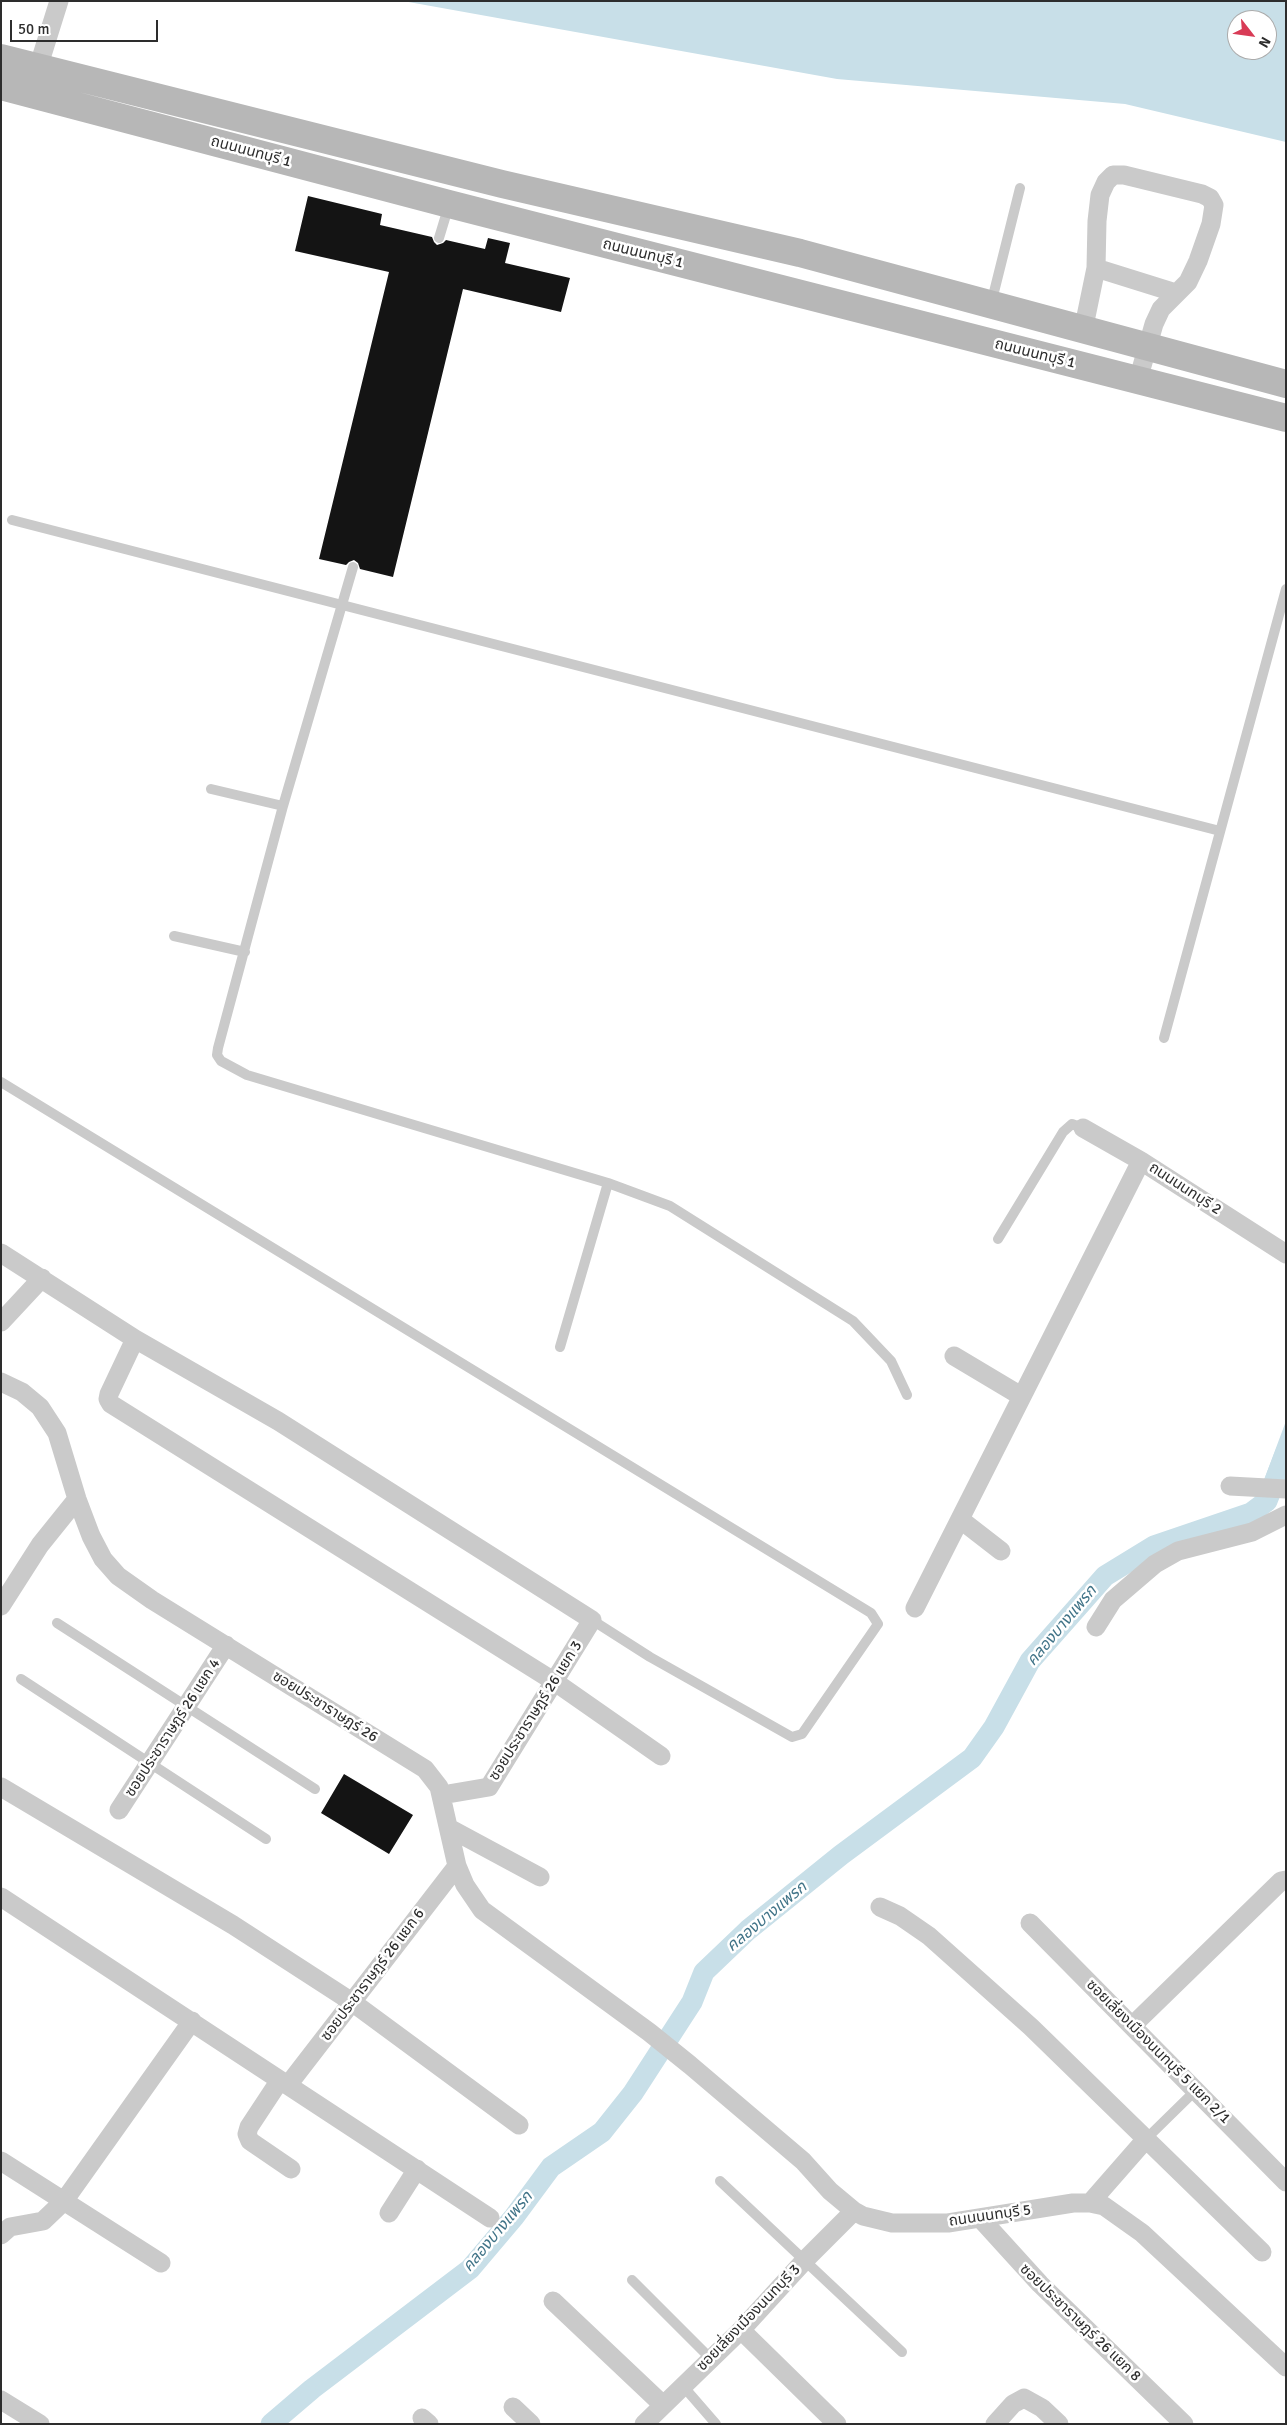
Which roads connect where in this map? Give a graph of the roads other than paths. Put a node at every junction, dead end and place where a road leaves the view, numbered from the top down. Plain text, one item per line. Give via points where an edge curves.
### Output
1 (59, 1) edge
2 (1, 58) edge
3 (38, 68) junction
4 (1, 86) edge
5 (1020, 188) dead end
6 (449, 204) junction
7 (439, 238) dead end
8 (1096, 268) junction
9 (1176, 293) junction
10 (991, 305) junction
11 (1083, 331) junction
12 (1147, 348) junction
13 (1138, 380) junction
14 (1286, 384) edge
15 (1286, 418) edge
16 (12, 520) dead end
17 (353, 567) dead end
18 (1286, 589) edge
19 (342, 606) junction
20 (211, 789) dead end
21 (283, 806) junction
22 (1220, 831) junction
23 (174, 936) dead end
24 (245, 952) junction
25 (1164, 1038) dead end
26 (1, 1082) edge
27 (1083, 1128) joint
28 (1141, 1161) junction
29 (608, 1183) junction
30 (998, 1239) dead end
31 (1, 1253) edge
32 (1286, 1254) edge
33 (42, 1278) junction
34 (1, 1322) edge
35 (135, 1338) junction
36 (560, 1347) dead end
37 (954, 1356) dead end
38 (1, 1382) edge
39 (907, 1396) dead end
40 (1021, 1396) junction
41 (1230, 1486) dead end
42 (1286, 1489) edge
43 (77, 1499) junction
44 (1286, 1515) edge
45 (961, 1520) junction
46 (1001, 1551) dead end
47 (1, 1606) edge
48 (915, 1608) dead end
49 (592, 1620) junction
50 (57, 1623) dead end
51 (1096, 1627) dead end
52 (226, 1646) junction
53 (21, 1679) dead end
54 (555, 1682) junction
55 (187, 1706) junction
56 (661, 1756) dead end
57 (150, 1763) junction
58 (1, 1787) edge
59 (316, 1789) dead end
60 (442, 1795) junction
61 (119, 1810) dead end
62 (449, 1828) junction
63 (266, 1838) dead end
64 (456, 1866) junction
65 (540, 1877) dead end
66 (1286, 1880) edge
67 (1, 1897) edge
68 (880, 1906) dead end
69 (1030, 1923) dead end
70 (352, 2002) junction
71 (192, 2021) junction
72 (1133, 2025) junction
73 (690, 2065) joint
74 (284, 2082) junction
75 (1196, 2090) junction
76 (519, 2125) dead end
77 (1146, 2139) junction
78 (1, 2161) edge
79 (291, 2169) dead end
80 (417, 2170) junction
81 (720, 2181) dead end
82 (1286, 2182) edge
83 (64, 2201) junction
84 (1090, 2203) junction
85 (854, 2210) junction
86 (389, 2213) dead end
87 (490, 2218) dead end
88 (980, 2218) junction
89 (1, 2235) edge
90 (1262, 2252) dead end
91 (806, 2259) junction
92 (160, 2263) dead end
93 (632, 2280) dead end
94 (554, 2301) dead end
95 (741, 2330) junction
96 (902, 2352) dead end
97 (712, 2359) junction
98 (1286, 2367) edge
99 (683, 2386) junction
100 (1, 2400) edge
101 (663, 2405) junction
102 (513, 2406) dead end
103 (40, 2424) edge
104 (531, 2424) edge
105 (644, 2424) edge
106 (716, 2424) edge
107 (836, 2424) edge
108 (994, 2424) edge
109 (1059, 2424) edge
110 (1184, 2424) edge

1 - 3 street
2 - 3 main road, ถนนนนทบุรี 1
3 - 10 main road, ถนนนนทบุรี 1 via 502,184 800,253
4 - 6 main road, ถนนนนทบุรี 1
5 - 10 lane
6 - 7 lane
6 - 13 main road, ถนนนนทบุรี 1
8 - 9 street
8 - 9 street via 1100,195 1113,176 1124,175 1202,194 1214,205 1211,224 1188,282
8 - 11 street
9 - 12 street via 1160,309
10 - 11 main road, ถนนนนทบุรี 1
11 - 12 main road, ถนนนนทบุรี 1
12 - 13 street
12 - 14 main road, ถนนนนทบุรี 1
13 - 15 main road, ถนนนนทบุรี 1
16 - 19 lane
17 - 19 lane
18 - 22 lane
19 - 21 lane
19 - 22 lane
20 - 21 lane
21 - 24 lane
22 - 25 lane
23 - 24 lane
24 - 29 lane via 218,1048 217,1055 226,1065 247,1076
26 - 49 lane via 871,1613 878,1624 802,1734 792,1737 650,1657
27 - 28 street, ถนนนนทบุรี 2
27 - 30 lane via 1072,1124 1063,1132
28 - 32 street, ถนนนนทบุรี 2
28 - 40 street
29 - 36 lane
29 - 39 lane via 670,1206 853,1321 891,1361
31 - 33 street
33 - 34 street
33 - 35 street
35 - 49 street via 278,1421
35 - 54 street via 108,1399 111,1404
37 - 40 street
38 - 43 street, ซอยประชาราษฎร์ 26 via 22,1392 40,1407 58,1433
40 - 45 street
41 - 42 street
43 - 47 street via 40,1545
43 - 52 street, ซอยประชาราษฎร์ 26 via 103,1559 118,1576
44 - 51 street via 1252,1532 1178,1551 1154,1564 1112,1600
45 - 46 street
45 - 48 street
49 - 54 street, ซอยประชาราษฎร์ 26 แยก 3
50 - 55 lane
52 - 55 street, ซอยประชาราษฎร์ 26 แยก 4
52 - 60 street, ซอยประชาราษฎร์ 26 via 425,1769
53 - 57 lane
54 - 56 street
54 - 60 street, ซอยประชาราษฎร์ 26 แยก 3 via 489,1787
55 - 57 street, ซอยประชาราษฎร์ 26 แยก 4
55 - 59 lane
57 - 61 street, ซอยประชาราษฎร์ 26 แยก 4
57 - 63 lane
58 - 70 street via 233,1925
60 - 62 street, ซอยประชาราษฎร์ 26
62 - 64 street, ซอยประชาราษฎร์ 26
62 - 65 street
64 - 70 street, ซอยประชาราษฎร์ 26 แยก 6
64 - 73 street, ซอยประชาราษฎร์ 26 via 482,1910
66 - 72 street via 1281,1881
67 - 71 street
68 - 77 street via 929,1936 1049,2044
69 - 72 street, ซอยเลี่ยงเมืองนนทบุรี 5 แยก 2/1
70 - 74 street, ซอยประชาราษฎร์ 26 แยก 6
70 - 76 street
71 - 74 street
71 - 83 street
72 - 75 street, ซอยเลี่ยงเมืองนนทบุรี 5 แยก 2/1
73 - 85 street, ถนนนนทบุรี 5 via 779,2140
74 - 79 street, ซอยประชาราษฎร์ 26 แยก 6 via 249,2126 247,2134 250,2141
74 - 80 street
75 - 77 lane
75 - 82 street, ซอยเลี่ยงเมืองนนทบุรี 5 แยก 2/1
77 - 84 street
77 - 90 street
78 - 83 street
80 - 86 street
80 - 87 street
81 - 91 lane
83 - 89 street via 43,2221 10,2228
83 - 92 street
84 - 88 street, ถนนนนทบุรี 5
84 - 98 street, ถนนนนทบุรี 5 via 1104,2206 1142,2233
85 - 88 street, ถนนนนทบุรี 5 via 863,2216 892,2223 948,2223
85 - 91 street, ซอยเลี่ยงเมืองนนทบุรี 3
88 - 110 street, ซอยประชาราษฎร์ 26 แยก 8 via 1034,2278
91 - 95 street, ซอยเลี่ยงเมืองนนทบุรี 3
91 - 96 lane
93 - 97 lane
94 - 101 street
95 - 97 street, ซอยเลี่ยงเมืองนนทบุรี 3
95 - 107 street
97 - 99 street, ซอยเลี่ยงเมืองนนทบุรี 3
99 - 101 street, ซอยเลี่ยงเมืองนนทบุรี 3
99 - 106 lane
100 - 103 street
101 - 105 street, ซอยเลี่ยงเมืองนนทบุรี 3
102 - 104 street
108 - 109 street via 1013,2404 1024,2398 1042,2408

